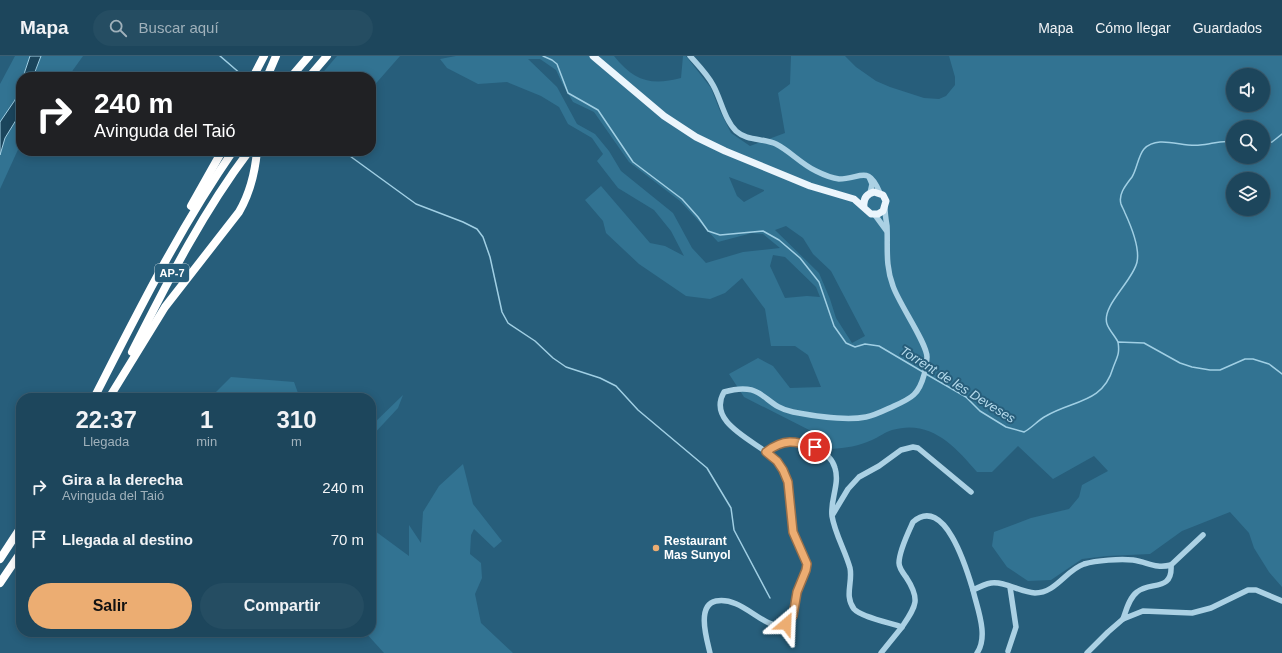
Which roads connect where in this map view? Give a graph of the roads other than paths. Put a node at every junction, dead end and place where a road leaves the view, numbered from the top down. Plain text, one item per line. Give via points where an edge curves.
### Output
1 (264, 56) edge
2 (276, 56) edge
3 (309, 56) edge
4 (327, 56) edge
5 (593, 56) edge
6 (690, 56) edge
7 (256, 72) edge
8 (269, 72) edge
9 (295, 72) edge
10 (313, 72) edge
11 (219, 156) edge
12 (230, 156) edge
13 (246, 156) edge
14 (256, 156) edge
15 (869, 177) junction
16 (880, 193) junction
17 (868, 195) junction
18 (849, 197) junction
19 (864, 207) junction
20 (885, 208) junction
21 (875, 214) junction
22 (887, 232) junction
23 (163, 264) junction
24 (97, 393) edge
25 (112, 393) edge
26 (112, 393) edge
27 (766, 452) junction
28 (971, 492) dead end
29 (832, 515) junction
30 (16, 535) edge
31 (1204, 535) dead end
32 (0, 559) edge
33 (16, 559) edge
34 (1171, 565) junction
35 (0, 583) edge
36 (1010, 587) junction
37 (973, 590) junction
38 (1282, 601) edge
39 (1123, 619) junction
40 (902, 628) junction
41 (1008, 651) dead end
42 (710, 653) edge
43 (881, 653) edge
44 (977, 653) edge
45 (1087, 653) edge

1 - 7 highway
2 - 8 highway
3 - 9 highway
4 - 10 highway
5 - 18 main road via 664,116 696,137 725,152 810,186
6 - 15 street via 713,84 731,124 740,134 774,143 804,165 834,178 862,175
11 - 23 highway via 179,228
12 - 23 highway, AP-7
13 - 25 highway, AP-7 via 185,249
14 - 26 highway via 253,181 245,201 165,308
15 - 16 street via 873,179
15 - 17 street via 872,184
16 - 17 main road
16 - 20 main road via 885,198
17 - 18 main road
17 - 19 main road
18 - 19 main road
19 - 21 main road via 868,212
20 - 21 main road via 881,213
20 - 22 street
21 - 22 street
22 - 27 street via 887,261 893,286 926,350 922,385 913,396 887,410 865,417 847,418 782,409 757,391 735,389 724,392 720,402 723,415 731,427
23 - 24 highway, AP-7
27 - 29 street via 775,445 795,442 815,447 829,457 837,473
27 - 42 street via 777,461 788,482 793,532 805,558 806,570 797,592 793,616 781,626 772,624 735,603 723,600 709,605 704,626
28 - 29 street via 913,446 901,450 859,477 848,489
29 - 40 street via 850,568 850,602 859,613
30 - 32 highway
31 - 34 street
33 - 35 highway
34 - 36 street via 1157,567 1133,560 1084,564 1046,591 1036,593
34 - 39 street via 1170,579 1161,585 1138,591 1132,596
36 - 37 street via 989,583
36 - 41 street via 1016,627
37 - 40 street via 958,546 949,532 937,519 924,515 918,518 913,522 908,534 899,565 915,598 915,608
37 - 44 street via 982,636
38 - 39 street via 1256,590 1248,590 1211,608 1192,613 1142,611
39 - 45 street
40 - 43 street

